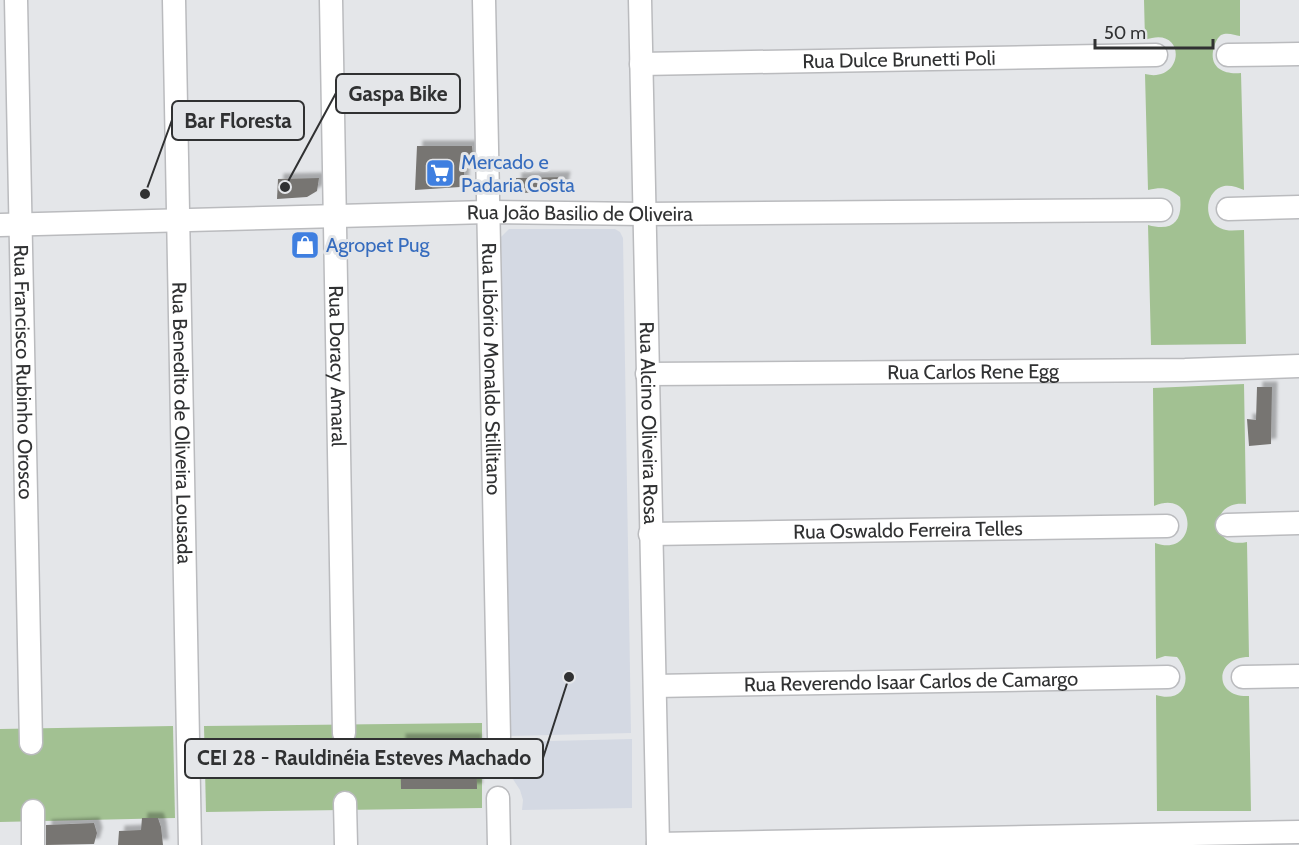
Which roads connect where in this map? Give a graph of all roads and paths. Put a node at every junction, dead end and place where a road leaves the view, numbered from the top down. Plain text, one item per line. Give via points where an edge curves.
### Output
1 (16, 0) edge
2 (174, 0) edge
3 (331, 0) edge
4 (484, 0) edge
5 (640, 0) edge
6 (1299, 54) edge
7 (1156, 55) dead end
8 (1228, 55) dead end
9 (641, 64) junction
10 (1299, 207) edge
11 (1228, 209) dead end
12 (1161, 210) dead end
13 (488, 212) junction
14 (644, 214) junction
15 (334, 217) junction
16 (178, 220) junction
17 (10, 225) edge
18 (1299, 366) edge
19 (647, 374) junction
20 (1299, 523) edge
21 (1227, 525) dead end
22 (1167, 526) dead end
23 (650, 534) junction
24 (1299, 676) edge
25 (1168, 677) dead end
26 (1243, 677) dead end
27 (655, 686) junction
28 (344, 733) dead end
29 (499, 737) dead end
30 (31, 743) dead end
31 (498, 798) dead end
32 (345, 802) dead end
33 (33, 811) dead end
34 (1299, 832) edge
35 (33, 845) edge
36 (190, 845) edge
37 (346, 845) edge
38 (499, 845) edge
39 (658, 845) edge

1 - 17 street, Rua Francisco Rubinho Orosco
2 - 16 street, Rua Benedito de Oliveira Lousada
3 - 15 street, Rua Doracy Amaral
4 - 13 street, Rua Libório Monaldo Stillitano
5 - 9 street, Rua Alcino Oliveira Rosa
6 - 8 street
7 - 9 street, Rua Dulce Brunetti Poli
9 - 14 street, Rua Alcino Oliveira Rosa
10 - 11 street
12 - 14 street, Rua João Basilio de Oliveira
13 - 14 street, Rua João Basilio de Oliveira
13 - 15 street, Rua João Basilio de Oliveira
13 - 29 street, Rua Libório Monaldo Stillitano
14 - 19 street, Rua Alcino Oliveira Rosa
15 - 16 street, Rua João Basilio de Oliveira
15 - 28 street, Rua Doracy Amaral
16 - 17 street, Rua João Basilio de Oliveira
16 - 36 street, Rua Benedito de Oliveira Lousada
17 - 30 street, Rua Francisco Rubinho Orosco
18 - 19 street, Rua Carlos Rene Egg
19 - 23 street, Rua Alcino Oliveira Rosa
20 - 21 street
22 - 23 street, Rua Oswaldo Ferreira Telles
23 - 27 street, Rua Alcino Oliveira Rosa
24 - 26 street
25 - 27 street, Rua Reverendo Isaar Carlos de Camargo
27 - 39 street, Rua Alcino Oliveira Rosa
31 - 38 street
32 - 37 street
33 - 35 street
34 - 39 street

